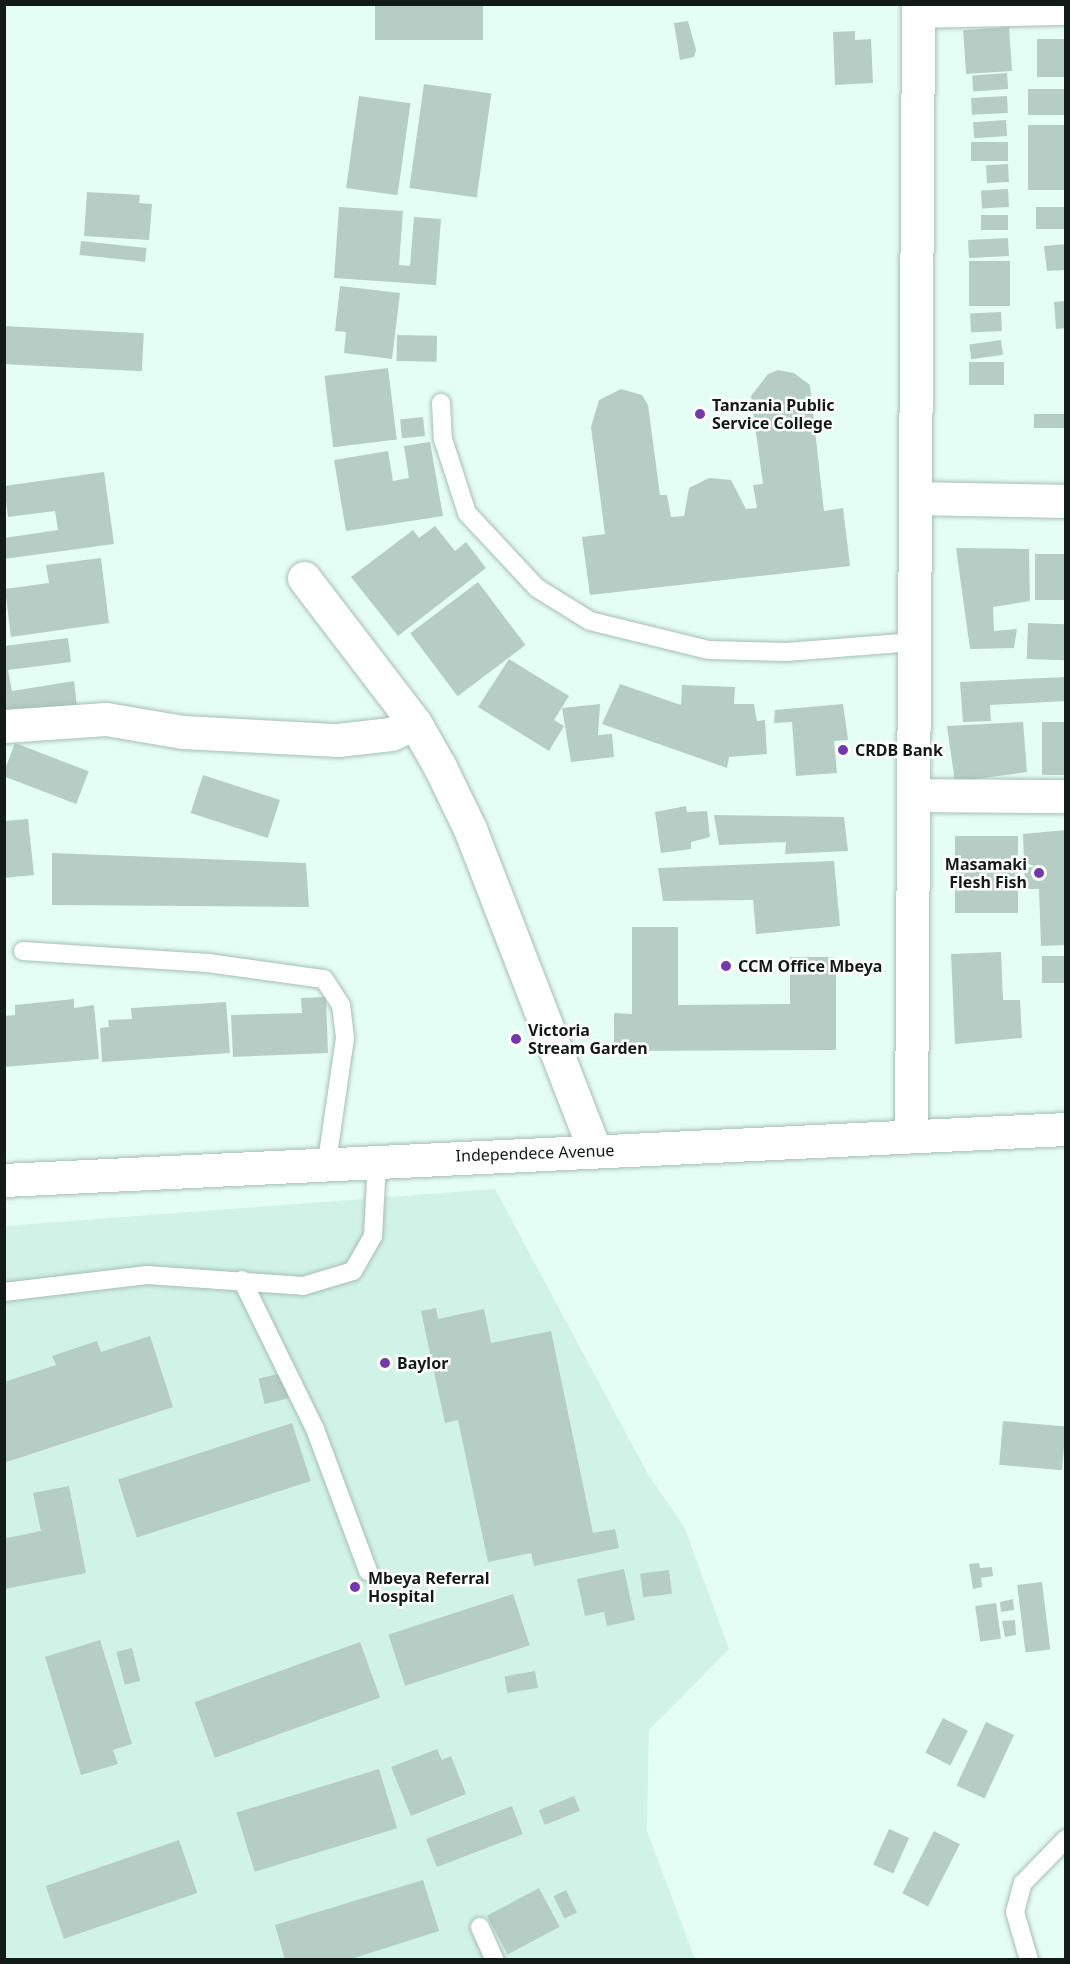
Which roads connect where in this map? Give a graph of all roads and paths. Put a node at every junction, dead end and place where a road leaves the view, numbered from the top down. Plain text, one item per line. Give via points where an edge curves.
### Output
1 (918, 8) edge
2 (1065, 8) edge
3 (441, 403) dead end
4 (915, 498) junction
5 (1065, 501) edge
6 (304, 578) dead end
7 (914, 642) junction
8 (415, 723) junction
9 (4, 726) edge
10 (913, 795) junction
11 (1065, 796) edge
12 (23, 951) dead end
13 (1065, 1129) edge
14 (911, 1132) junction
15 (596, 1151) junction
16 (377, 1161) junction
17 (327, 1162) junction
18 (4, 1180) edge
19 (242, 1280) junction
20 (4, 1292) edge
21 (368, 1572) dead end
22 (1065, 1839) edge
23 (480, 1927) dead end
24 (495, 1959) edge
25 (1029, 1959) edge

1 - 2 street
1 - 4 street
3 - 7 lane via 444,439 467,513 537,588 591,621 643,638 709,650 787,652
4 - 5 street
4 - 7 street
6 - 8 street
7 - 10 street
8 - 9 street via 391,734 338,740 183,732 106,719
8 - 15 street via 470,829
10 - 11 street
10 - 14 street
12 - 17 lane via 208,963 324,980 341,1005 345,1038
13 - 14 street, Independece Avenue
14 - 15 street, Independece Avenue
15 - 16 street, Independece Avenue
16 - 17 street, Independece Avenue
16 - 19 lane via 373,1236 352,1271 303,1286
17 - 18 street, Independece Avenue
19 - 20 lane via 147,1275
19 - 21 lane via 315,1429
22 - 25 lane via 1023,1883 1015,1912
23 - 24 lane

